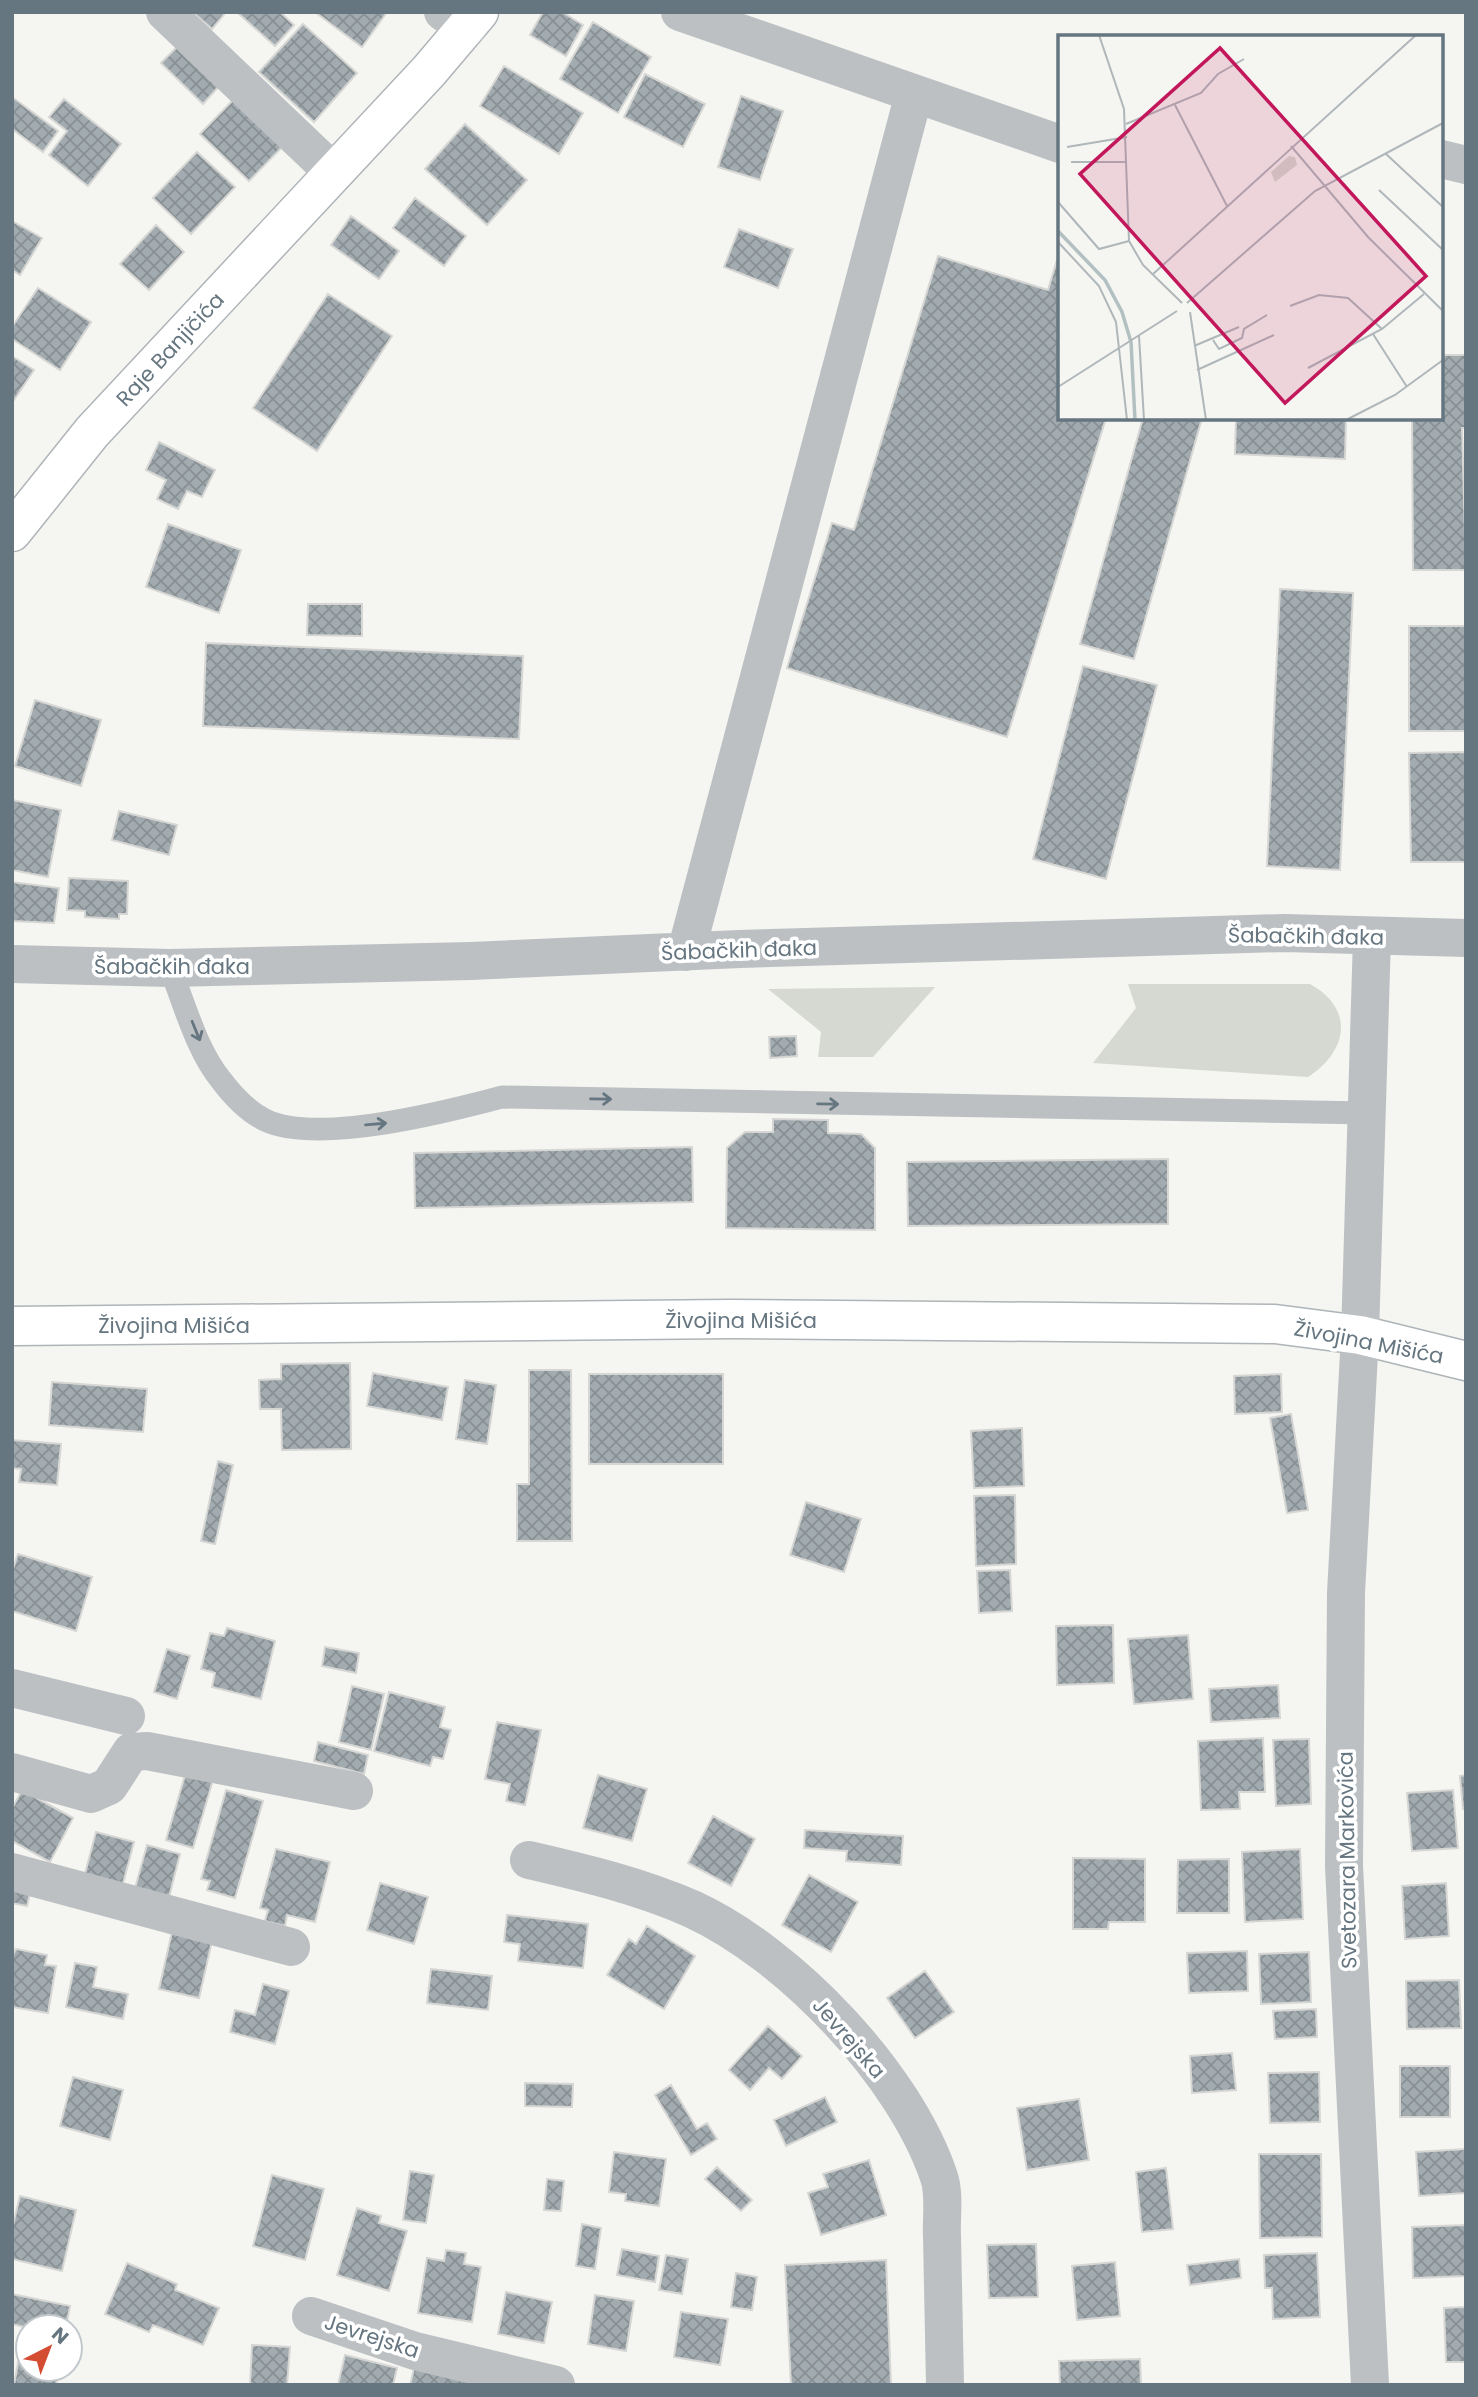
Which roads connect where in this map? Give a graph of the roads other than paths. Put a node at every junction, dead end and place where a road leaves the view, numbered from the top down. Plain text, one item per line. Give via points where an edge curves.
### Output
1 (165, 12) edge
2 (680, 12) edge
3 (463, 17) edge
4 (914, 94) junction
5 (1058, 143) edge
6 (1443, 159) edge
7 (1466, 165) edge
8 (333, 172) junction
9 (12, 532) edge
10 (1372, 937) junction
11 (1466, 937) edge
12 (685, 952) junction
13 (12, 964) edge
14 (170, 968) junction
15 (1368, 1113) junction
16 (12, 1326) edge
17 (1360, 1335) junction
18 (1466, 1361) edge
19 (12, 1688) edge
20 (126, 1716) dead end
21 (12, 1772) edge
22 (354, 1791) dead end
23 (529, 1860) dead end
24 (12, 1872) edge
25 (291, 1947) dead end
26 (311, 2316) dead end
27 (556, 2385) edge
28 (945, 2385) edge
29 (1370, 2385) edge

1 - 8 street
2 - 4 street
3 - 8 main road, Raje Banjičića
4 - 5 street
4 - 12 street
6 - 7 street
8 - 9 main road, Raje Banjičića via 92,432
10 - 11 street, Šabačkih đaka
10 - 12 street, Šabačkih đaka via 1284,933
10 - 15 street, Svetozara Markovića
12 - 14 street, Šabačkih đaka
13 - 14 street, Šabačkih đaka
14 -> 15 lane via 219,1079 242,1105 266,1121 307,1129 426,1117 502,1097
15 - 17 street, Svetozara Markovića
16 - 17 main road, Živojina Mišića via 783,1319 1275,1324
17 - 18 main road, Živojina Mišića
17 - 29 street, Svetozara Markovića via 1346,1594 1344,1866
19 - 20 street
21 - 22 street via 91,1794 108,1786 131,1752 146,1751
23 - 28 street, Jevrejska via 620,1882 694,1910 759,1950 814,1996 874,2063 912,2115 940,2180
24 - 25 street
26 - 27 street, Jevrejska via 415,2351

